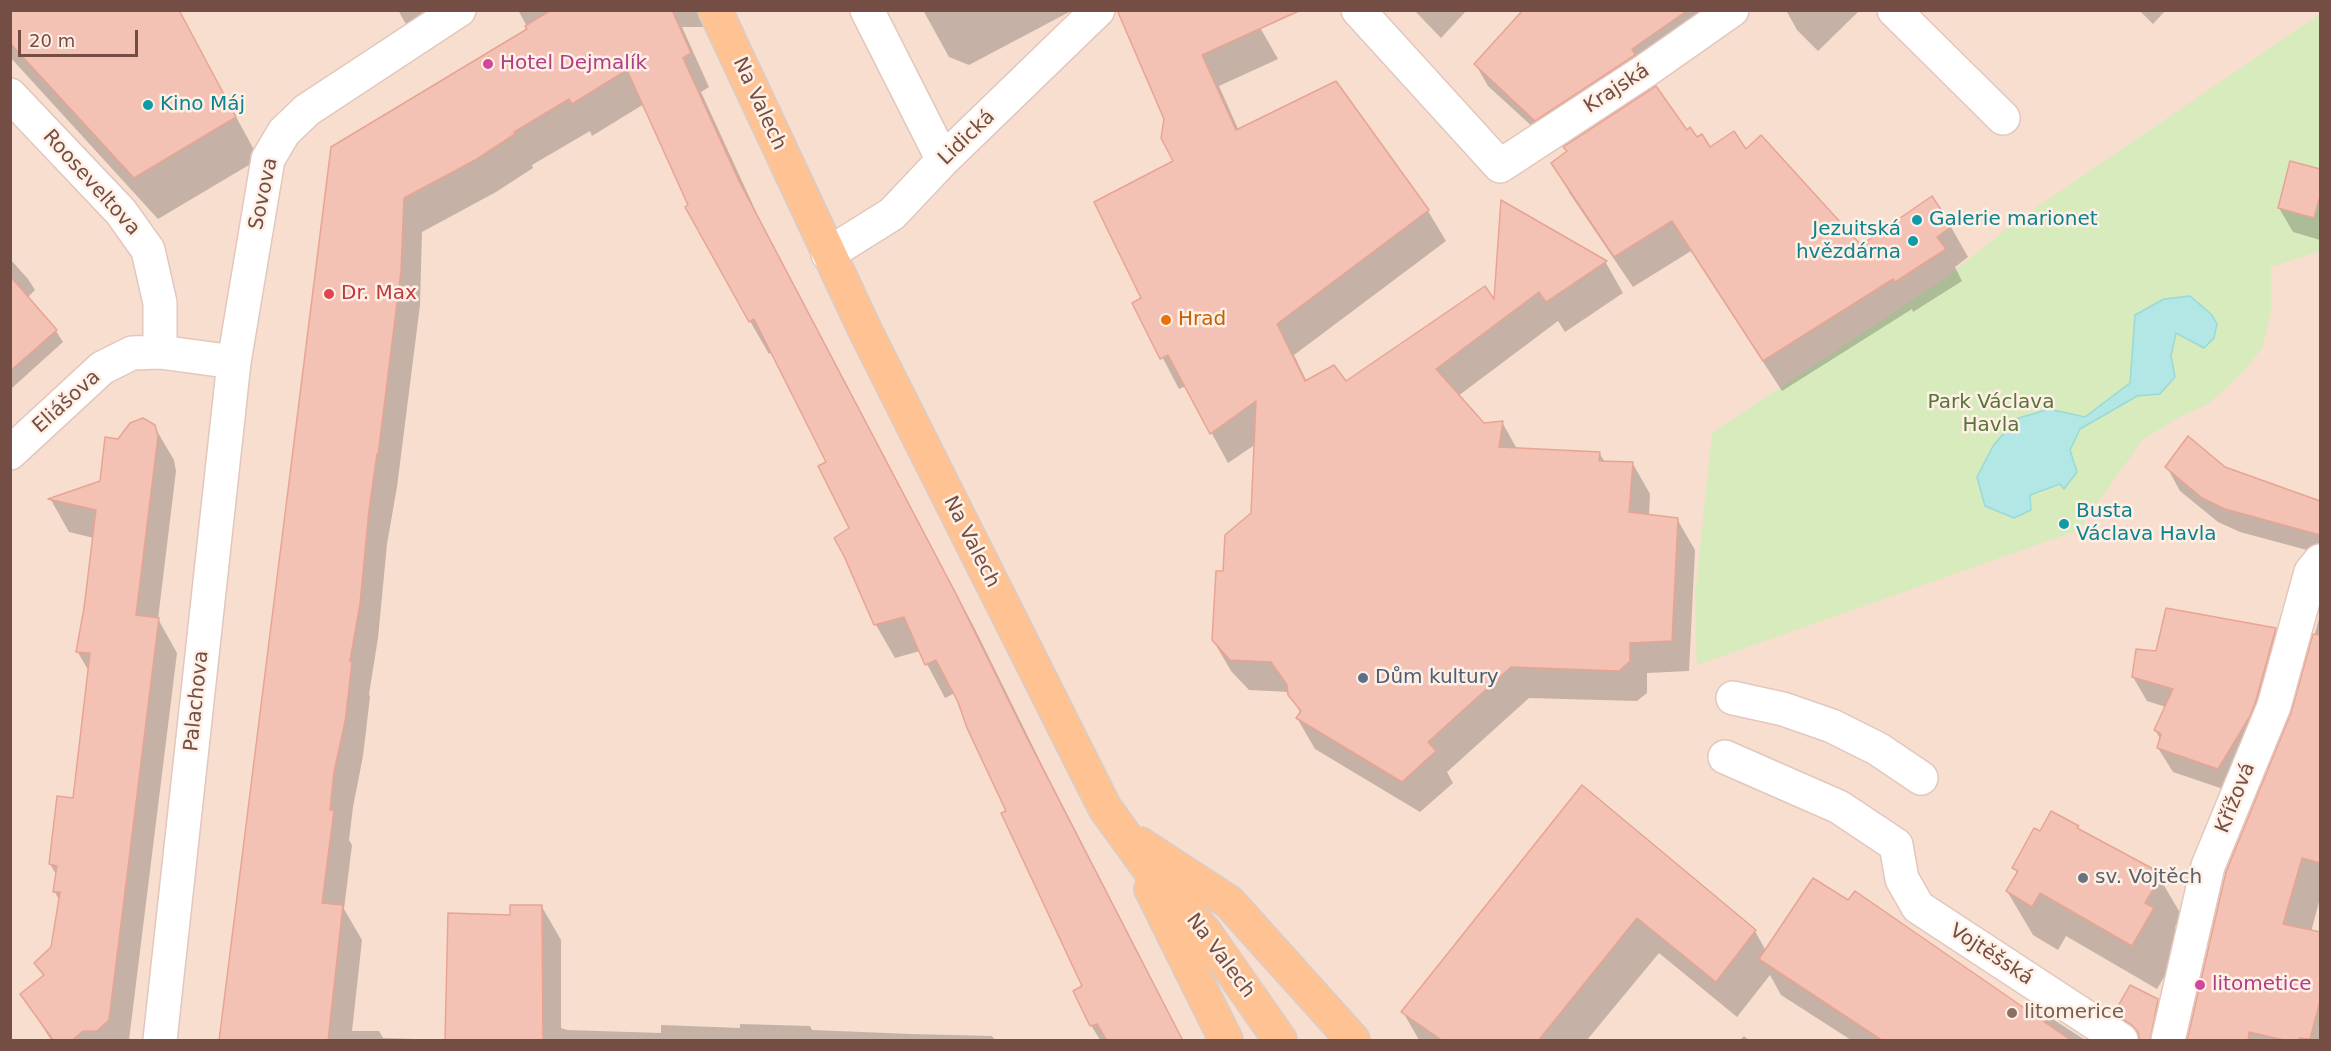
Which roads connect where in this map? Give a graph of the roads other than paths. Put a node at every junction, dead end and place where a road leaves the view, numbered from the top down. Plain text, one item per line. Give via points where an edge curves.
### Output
1 (459, 10) edge
2 (715, 10) edge
3 (867, 10) edge
4 (1098, 10) edge
5 (1358, 10) edge
6 (1732, 10) edge
7 (1894, 10) edge
8 (10, 95) edge
9 (2003, 118) dead end
10 (943, 160) junction
11 (828, 254) junction
12 (160, 352) junction
13 (234, 362) junction
14 (10, 453) edge
15 (2320, 561) edge
16 (1733, 698) dead end
17 (1725, 758) dead end
18 (1921, 778) dead end
19 (1125, 836) junction
20 (160, 1041) edge
21 (1226, 1041) edge
22 (1280, 1041) edge
23 (1353, 1041) edge
24 (2121, 1041) edge
25 (2168, 1041) edge

1 - 13 street, Sovova via 307,110 284,132 268,159
2 - 11 main road, Na Valech
3 - 10 street
4 - 10 street, Lidická
5 - 6 street, Krajská via 1500,166
7 - 9 street
8 - 12 street, Rooseveltova via 121,212 148,250 160,303
10 - 11 street, Lidická via 892,214
11 - 19 main road, Na Valech via 1105,808
12 - 13 street, Eliášova
12 - 14 street, Eliášova via 132,353 102,368
13 - 20 street, Palachova
15 - 25 street, Křížová via 2311,572 2274,706 2208,866
16 - 18 street via 1783,709 1832,726 1878,749
17 - 24 street, Vojtěšská via 1839,807 1896,845 1902,879 1918,907
19 - 21 main road
19 - 22 main road, Na Valech via 1204,931
19 - 23 main road via 1153,850 1229,902

